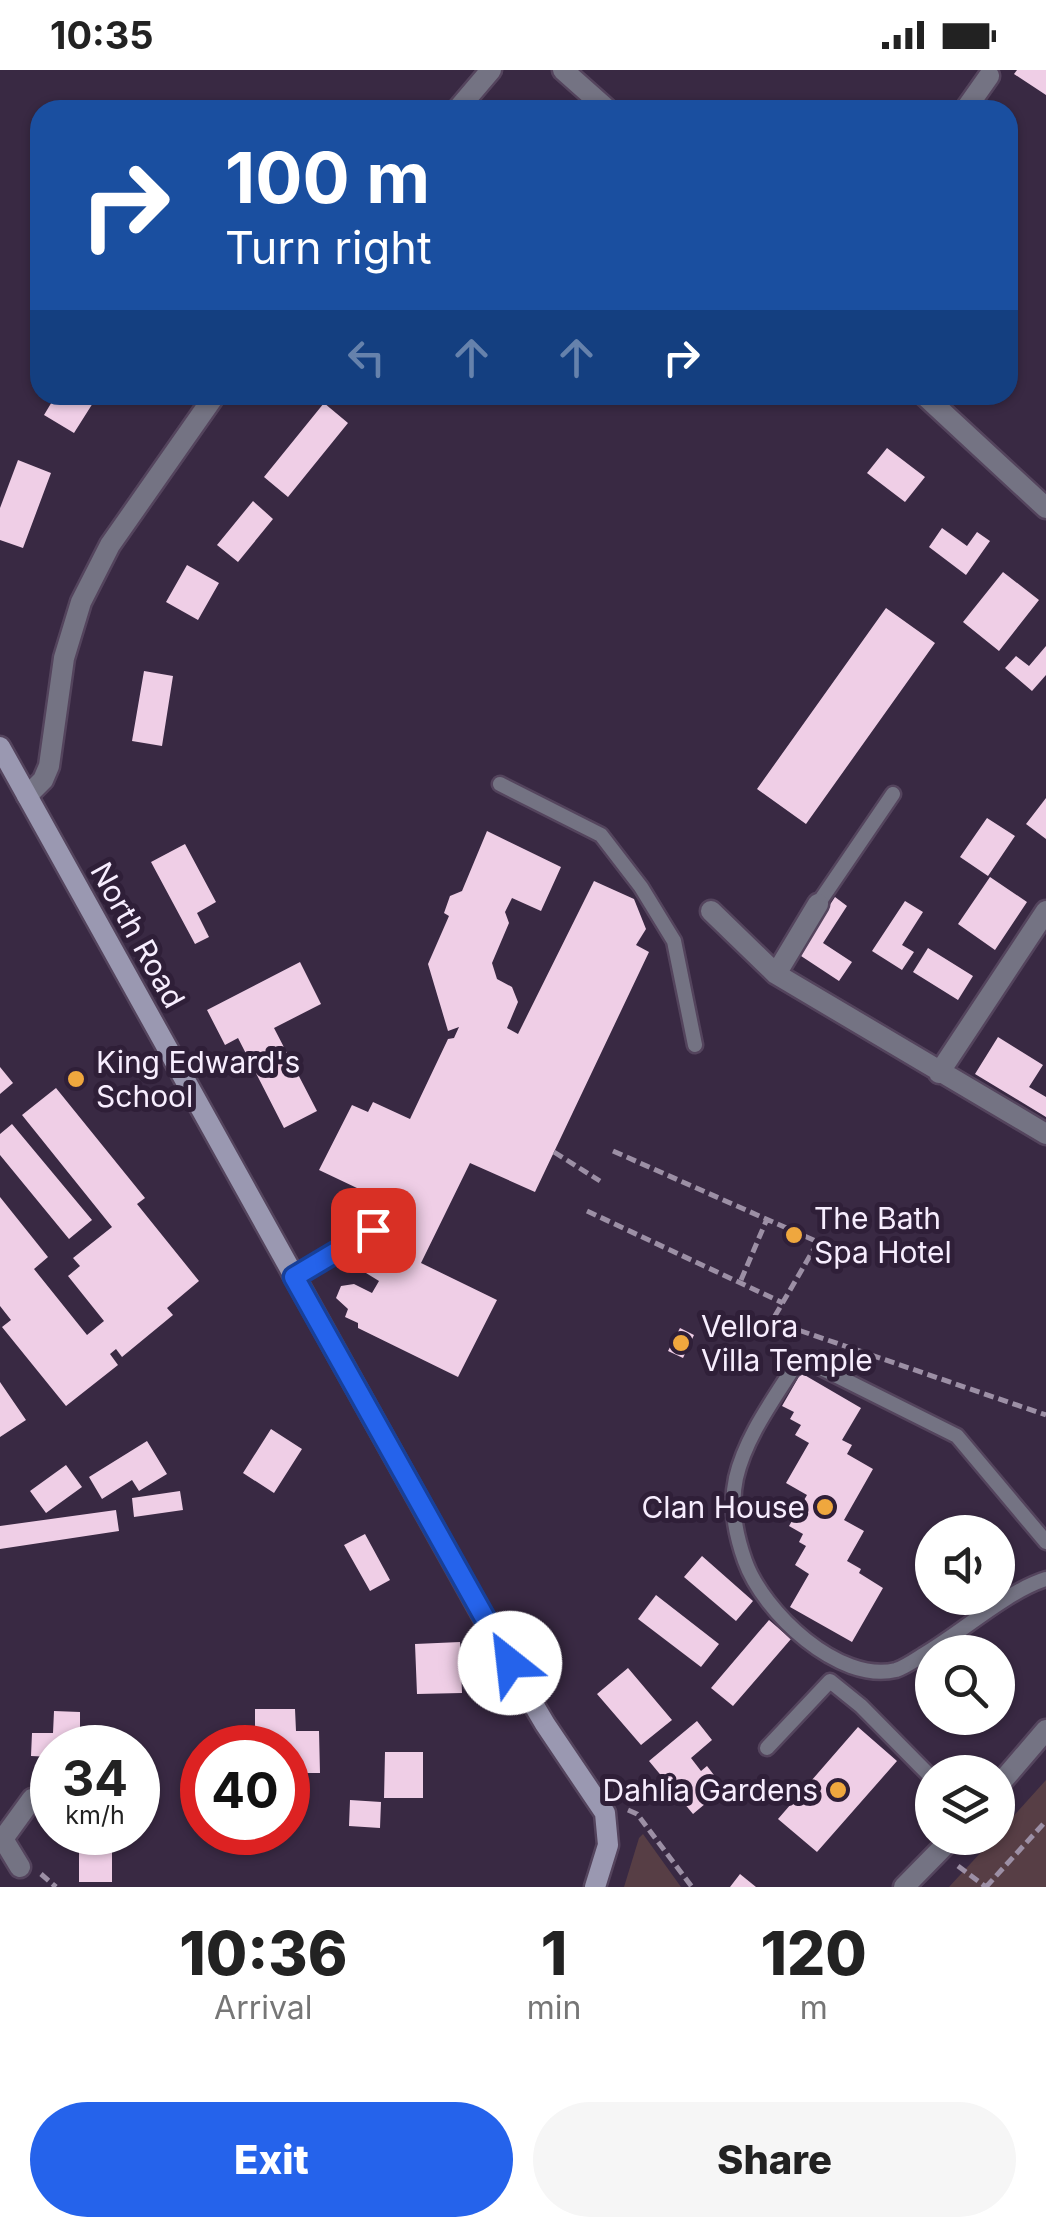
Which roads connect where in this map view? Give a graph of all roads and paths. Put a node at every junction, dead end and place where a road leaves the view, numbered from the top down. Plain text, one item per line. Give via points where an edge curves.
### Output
1 (492, 70) edge
2 (563, 70) edge
3 (990, 76) dead end
4 (466, 100) edge
5 (597, 100) edge
6 (972, 100) edge
7 (208, 405) edge
8 (935, 405) edge
9 (1046, 508) edge
10 (0, 747) edge
11 (500, 784) dead end
12 (893, 794) dead end
13 (27, 796) junction
14 (818, 904) joint
15 (711, 911) dead end
16 (1046, 911) edge
17 (776, 974) junction
18 (694, 1045) dead end
19 (939, 1073) junction
20 (1046, 1134) edge
21 (612, 1151) dead end
22 (554, 1152) dead end
23 (600, 1181) dead end
24 (587, 1212) dead end
25 (768, 1219) junction
26 (373, 1230) dead end
27 (294, 1277) junction
28 (740, 1281) junction
29 (783, 1302) junction
30 (1046, 1415) edge
31 (1046, 1542) edge
32 (1046, 1579) edge
33 (1046, 1730) edge
34 (766, 1748) dead end
35 (915, 1761) edge
36 (1015, 1766) edge
37 (594, 1795) junction
38 (30, 1802) edge
39 (1046, 1822) edge
40 (2, 1839) edge
41 (935, 1855) edge
42 (20, 1867) dead end
43 (968, 1874) dead end
44 (594, 1887) edge
45 (692, 1887) edge
46 (904, 1887) edge
47 (986, 1887) edge

1 - 4 street
2 - 5 street
3 - 6 street
7 - 13 street via 110,545 81,602 64,658 49,766
8 - 9 street
10 - 13 street, North Road
11 - 18 lane via 601,835 642,887 674,941
12 - 14 lane
13 - 27 street, North Road
14 - 17 street
15 - 17 street
16 - 19 street
17 - 19 street
19 - 20 street
21 - 25 path
22 - 23 path
24 - 28 path
25 - 28 path
25 - 29 path via 818,1242
26 - 27 lane
27 - 37 street, North Road via 510,1663
28 - 29 path
29 - 30 path via 772,1321
31 - 32 lane via 957,1436 816,1365 792,1370 748,1444 736,1480 734,1519 746,1564 767,1601 813,1646 846,1666 870,1673 899,1669
33 - 36 street
34 - 35 lane via 830,1680
37 - 44 street, North Road via 609,1827
37 - 45 path via 637,1814
38 - 40 street
39 - 47 path
40 - 42 street
41 - 46 street
43 - 47 path

